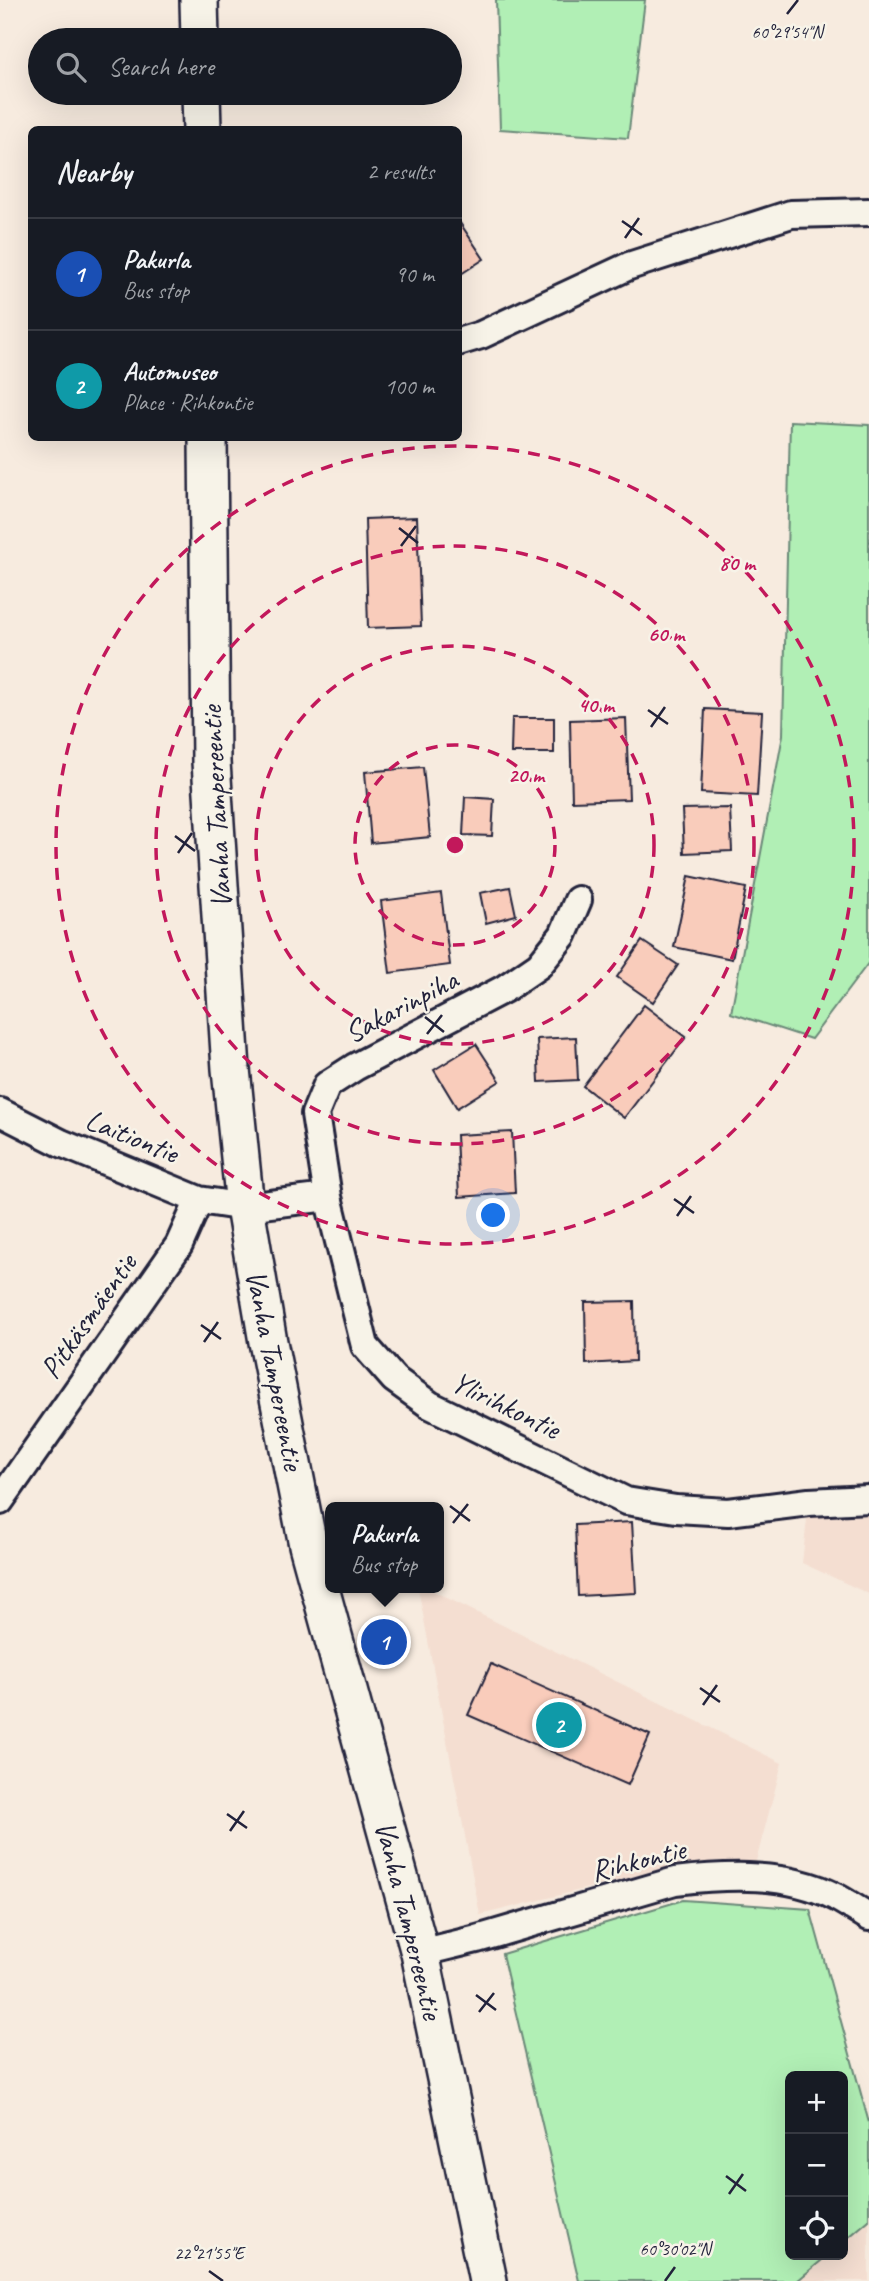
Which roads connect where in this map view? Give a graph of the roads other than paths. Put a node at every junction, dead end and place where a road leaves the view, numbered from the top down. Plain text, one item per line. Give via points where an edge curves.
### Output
1 (199, 0) edge
2 (200, 28) edge
3 (201, 105) edge
4 (202, 126) edge
5 (869, 212) edge
6 (462, 341) edge
7 (208, 441) edge
8 (578, 900) dead end
9 (0, 1112) edge
10 (328, 1197) junction
11 (199, 1200) junction
12 (244, 1207) junction
13 (869, 1499) edge
14 (0, 1501) edge
15 (869, 1917) edge
16 (420, 1954) junction
17 (488, 2281) edge

1 - 2 main road
3 - 4 main road
5 - 6 street via 791,214 629,265
7 - 12 main road, Vanha Tampereentie via 211,762
8 - 10 street, Sakarinpiha via 563,935 539,965 504,989 327,1085 315,1114
9 - 11 street, Laitiontie via 61,1143
10 - 12 street
10 - 13 street, Ylirihkontie via 365,1346 394,1379 430,1405 626,1501 728,1512
11 - 12 street, Laitiontie
11 - 14 street, Pitkäsmäentie via 179,1245
12 - 16 main road, Vanha Tampereentie via 308,1545
15 - 16 street, Rihkontie via 835,1896 805,1885 769,1878 708,1877 674,1881
16 - 17 main road, Vanha Tampereentie

